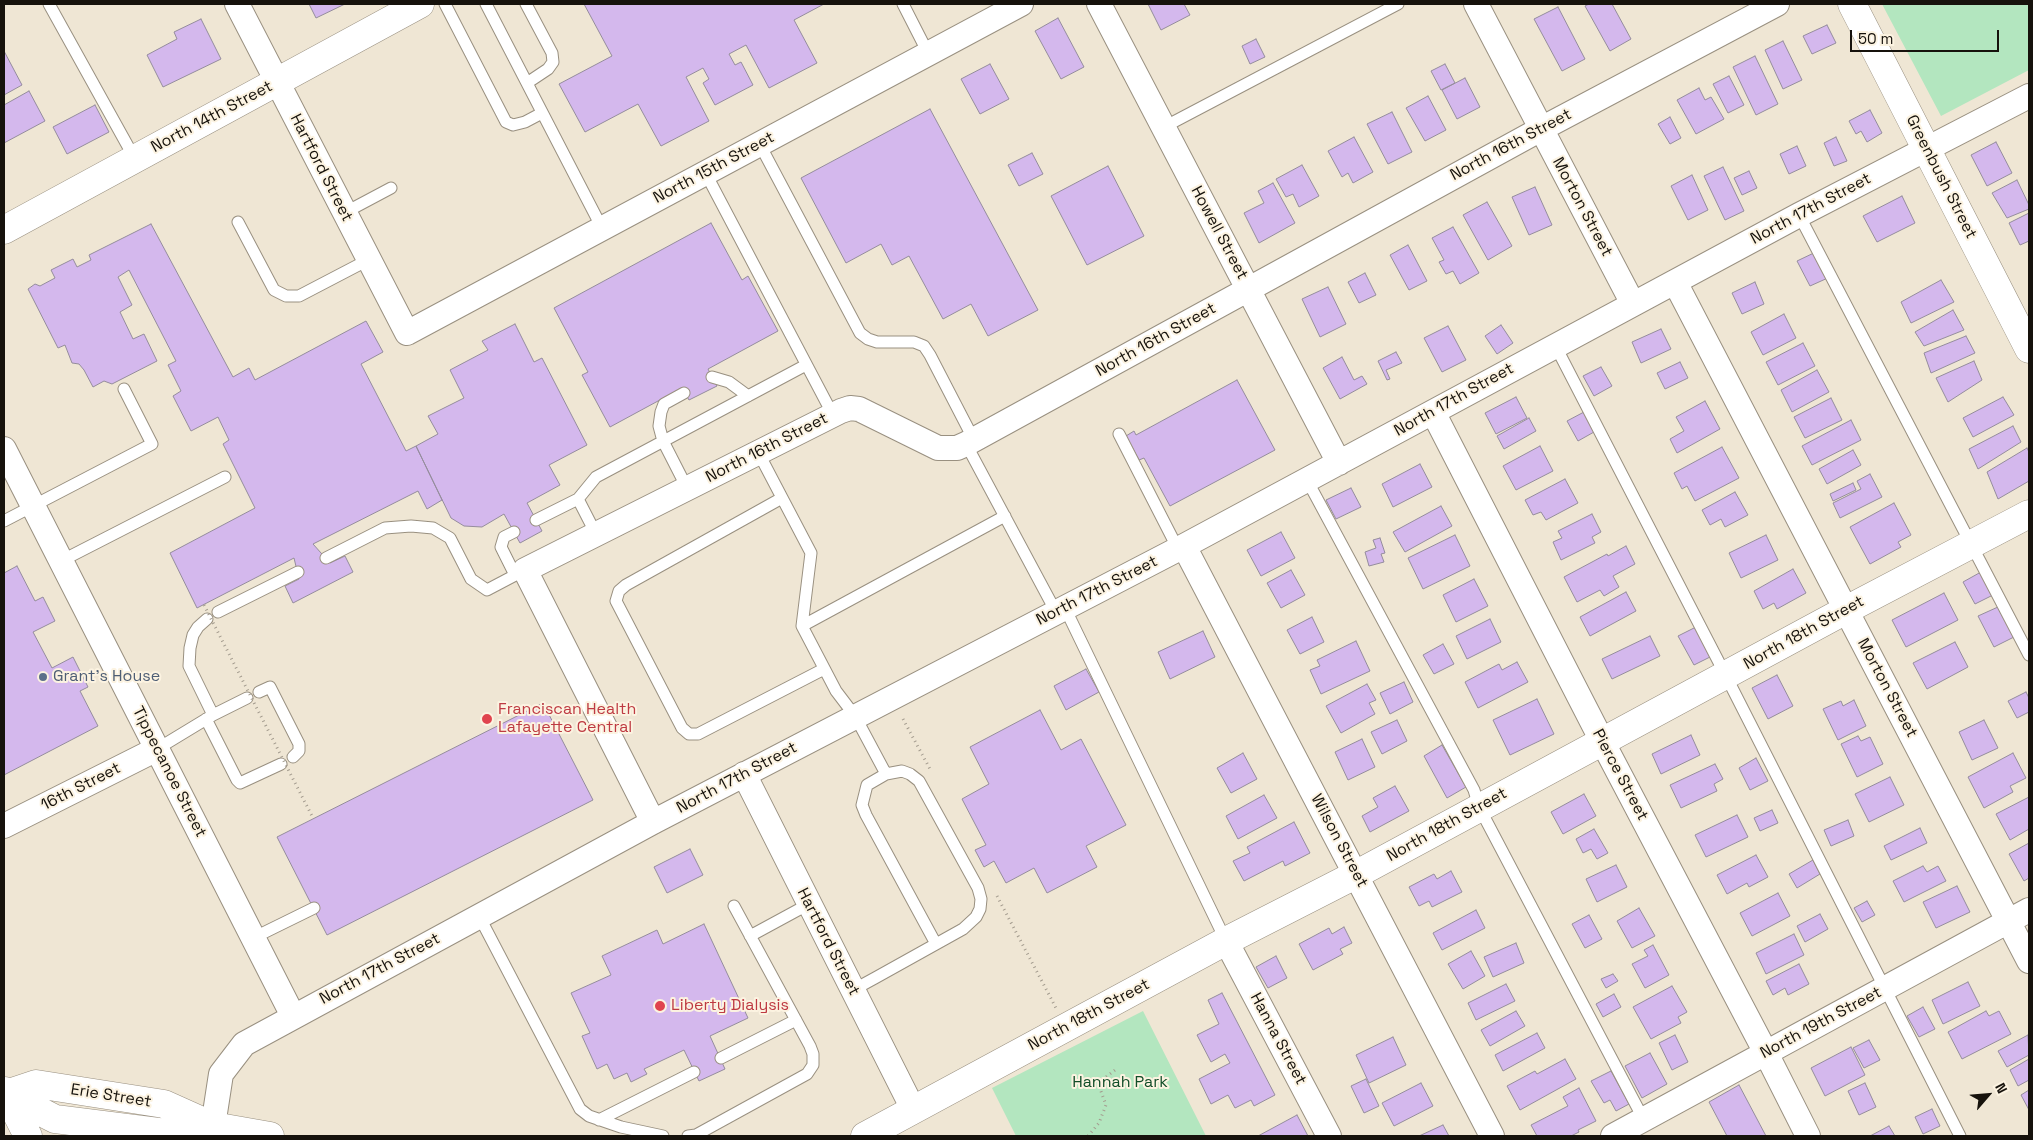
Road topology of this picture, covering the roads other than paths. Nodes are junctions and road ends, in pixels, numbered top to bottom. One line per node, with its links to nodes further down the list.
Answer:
1 (49, 4): 23 (lane)
2 (237, 4): 15 (street, Hartford Street)
3 (420, 4): 15 (main road, North 14th Street)
4 (444, 4): 18 (lane)
5 (486, 4): 16 (lane)
6 (526, 4): 16 (lane)
7 (903, 4): 14 (lane)
8 (1021, 4): 14 (street, North 15th Street)
9 (1099, 4): 19 (street, Howell Street)
10 (1398, 4): 19 (lane)
11 (1476, 4): 20 (street, Morton Street)
12 (1777, 4): 20 (street, North 16th Street)
13 (1852, 4): 22 (main road, Greenbush Street)
14 (928, 54): 21 (street, North 15th Street)
15 (277, 82): 23 (main road, North 14th Street); 26 (street, Hartford Street)
16 (527, 83): 18 (lane)
17 (2029, 96): 22 (street, North 17th Street)
18 (542, 113): 29 (lane)
19 (1164, 127): 33 (street, Howell Street)
20 (1541, 129): 33 (street, North 16th Street); 34 (street, Morton Street)
21 (759, 143): 24 (street, North 15th Street); 47 (lane)
22 (1926, 148): 27 (street, North 17th Street); 37 (main road, Greenbush Street)
23 (135, 159): 30 (main road, North 14th Street)
24 (705, 172): 29 (street, North 15th Street); 38 (lane)
25 (391, 188): 26 (lane)
26 (344, 213): 31 (street, Hartford Street)
27 (1799, 215): 32 (street, North 17th Street); 63 (lane)
28 (238, 222): 31 (lane)
29 (602, 228): 35 (street, North 15th Street)
30 (4, 230)
31 (368, 260): 35 (street, Hartford Street)
32 (1674, 282): 34 (street, North 17th Street); 70 (street, Morton Street)
33 (1248, 288): 47 (street, North 16th Street); 50 (street, Howell Street)
34 (1633, 304): 36 (street, North 17th Street)
35 (406, 333)
36 (1555, 345): 43 (street, North 17th Street); 76 (lane)
37 (2029, 349)
38 (806, 365): 42 (lane); 44 (lane)
39 (712, 377): 42 (lane)
40 (124, 389): 56 (lane)
41 (684, 393): 46 (lane)
42 (748, 396): 46 (lane)
43 (1433, 412): 50 (street, North 17th Street); 81 (street, Pierce Street)
44 (833, 415): 47 (street, North 16th Street); 49 (street, North 16th Street)
45 (1119, 434): 64 (lane)
46 (663, 441): 53 (lane); 55 (lane)
47 (970, 442): 58 (lane)
48 (4, 449): 56 (street, Tippecanoe Street)
49 (758, 452): 53 (street, North 16th Street); 54 (lane)
50 (1339, 463): 52 (street, North 17th Street)
51 (225, 477): 66 (lane)
52 (1307, 480): 64 (street, North 17th Street); 87 (lane)
53 (687, 488): 62 (street, North 16th Street)
54 (782, 498): 73 (lane); 75 (lane)
55 (578, 499): 59 (lane); 62 (lane)
56 (34, 506): 60 (lane); 66 (street, Tippecanoe Street)
57 (2029, 514): 63 (main road, North 18th Street)
58 (1005, 516): 69 (lane); 73 (lane)
59 (536, 520)
60 (4, 521)
61 (514, 532): 68 (lane)
62 (596, 534): 68 (street, North 16th Street)
63 (1972, 543): 70 (main road, North 18th Street); 74 (lane)
64 (1181, 548): 69 (street, North 17th Street); 90 (street, Wilson Street)
65 (326, 558): 68 (lane)
66 (61, 562): 82 (street, Tippecanoe Street)
67 (298, 572): 71 (lane)
68 (520, 572): 88 (street)
69 (1060, 610): 79 (street, North 17th Street); 99 (lane)
70 (1846, 610): 76 (main road, North 18th Street); 96 (street, Morton Street)
71 (218, 612)
72 (207, 619): 80 (lane)
73 (802, 626): 75 (lane)
74 (2029, 655)
75 (824, 669): 79 (lane)
76 (1726, 676): 81 (main road, North 18th Street); 102 (lane)
77 (259, 692): 83 (lane)
78 (247, 698): 80 (lane)
79 (855, 716): 85 (street, North 17th Street); 86 (lane)
80 (209, 717): 82 (lane); 84 (lane)
81 (1602, 741): 87 (main road, North 18th Street); 106 (street, Pierce Street)
82 (158, 749): 89 (street, 16th Street); 98 (street, Tippecanoe Street)
83 (293, 757)
84 (281, 764)
85 (744, 774): 88 (street, North 17th Street); 91 (street, Hartford Street)
86 (886, 774): 100 (lane); 100 (lane)
87 (1479, 808): 90 (main road, North 18th Street); 112 (lane)
88 (653, 822): 95 (street, North 17th Street)
89 (4, 826)
90 (1357, 874): 99 (main road, North 18th Street); 120 (street, Wilson Street)
91 (809, 904): 97 (lane); 103 (street, Hartford Street)
92 (734, 906): 97 (lane)
93 (314, 908): 98 (lane)
94 (2029, 910): 96 (street, North 19th Street)
95 (479, 916): 104 (street, North 17th Street); 111 (lane)
96 (2008, 921): 101 (street, Morton Street); 102 (street, North 19th Street)
97 (750, 936): 105 (lane)
98 (253, 938): 104 (street, Tippecanoe Street)
99 (1226, 941): 110 (main road, North 18th Street); 119 (street, Hanna Street)
100 (936, 944): 103 (lane)
101 (2029, 961)
102 (1885, 988): 106 (street, North 19th Street); 123 (lane)
103 (853, 990): 110 (street, Hartford Street)
104 (293, 1016): 113 (street, North 17th Street)
105 (796, 1020): 107 (lane); 117 (lane)
106 (1766, 1052): 112 (street, North 19th Street); 122 (street, Pierce Street)
107 (721, 1058)
108 (694, 1072): 111 (lane)
109 (5, 1092): 113 (main road, Erie Street); 114 (main road)
110 (913, 1109): 118 (main road, North 18th Street)
111 (599, 1120): 116 (lane)
112 (1644, 1120): 121 (street, North 19th Street)
113 (214, 1126): 115 (main road, Erie Street)
114 (28, 1136)
115 (270, 1136)
116 (663, 1136)
117 (688, 1136)
118 (865, 1136)
119 (1330, 1136)
120 (1492, 1136)
121 (1613, 1136)
122 (1808, 1136)
123 (1960, 1136)

